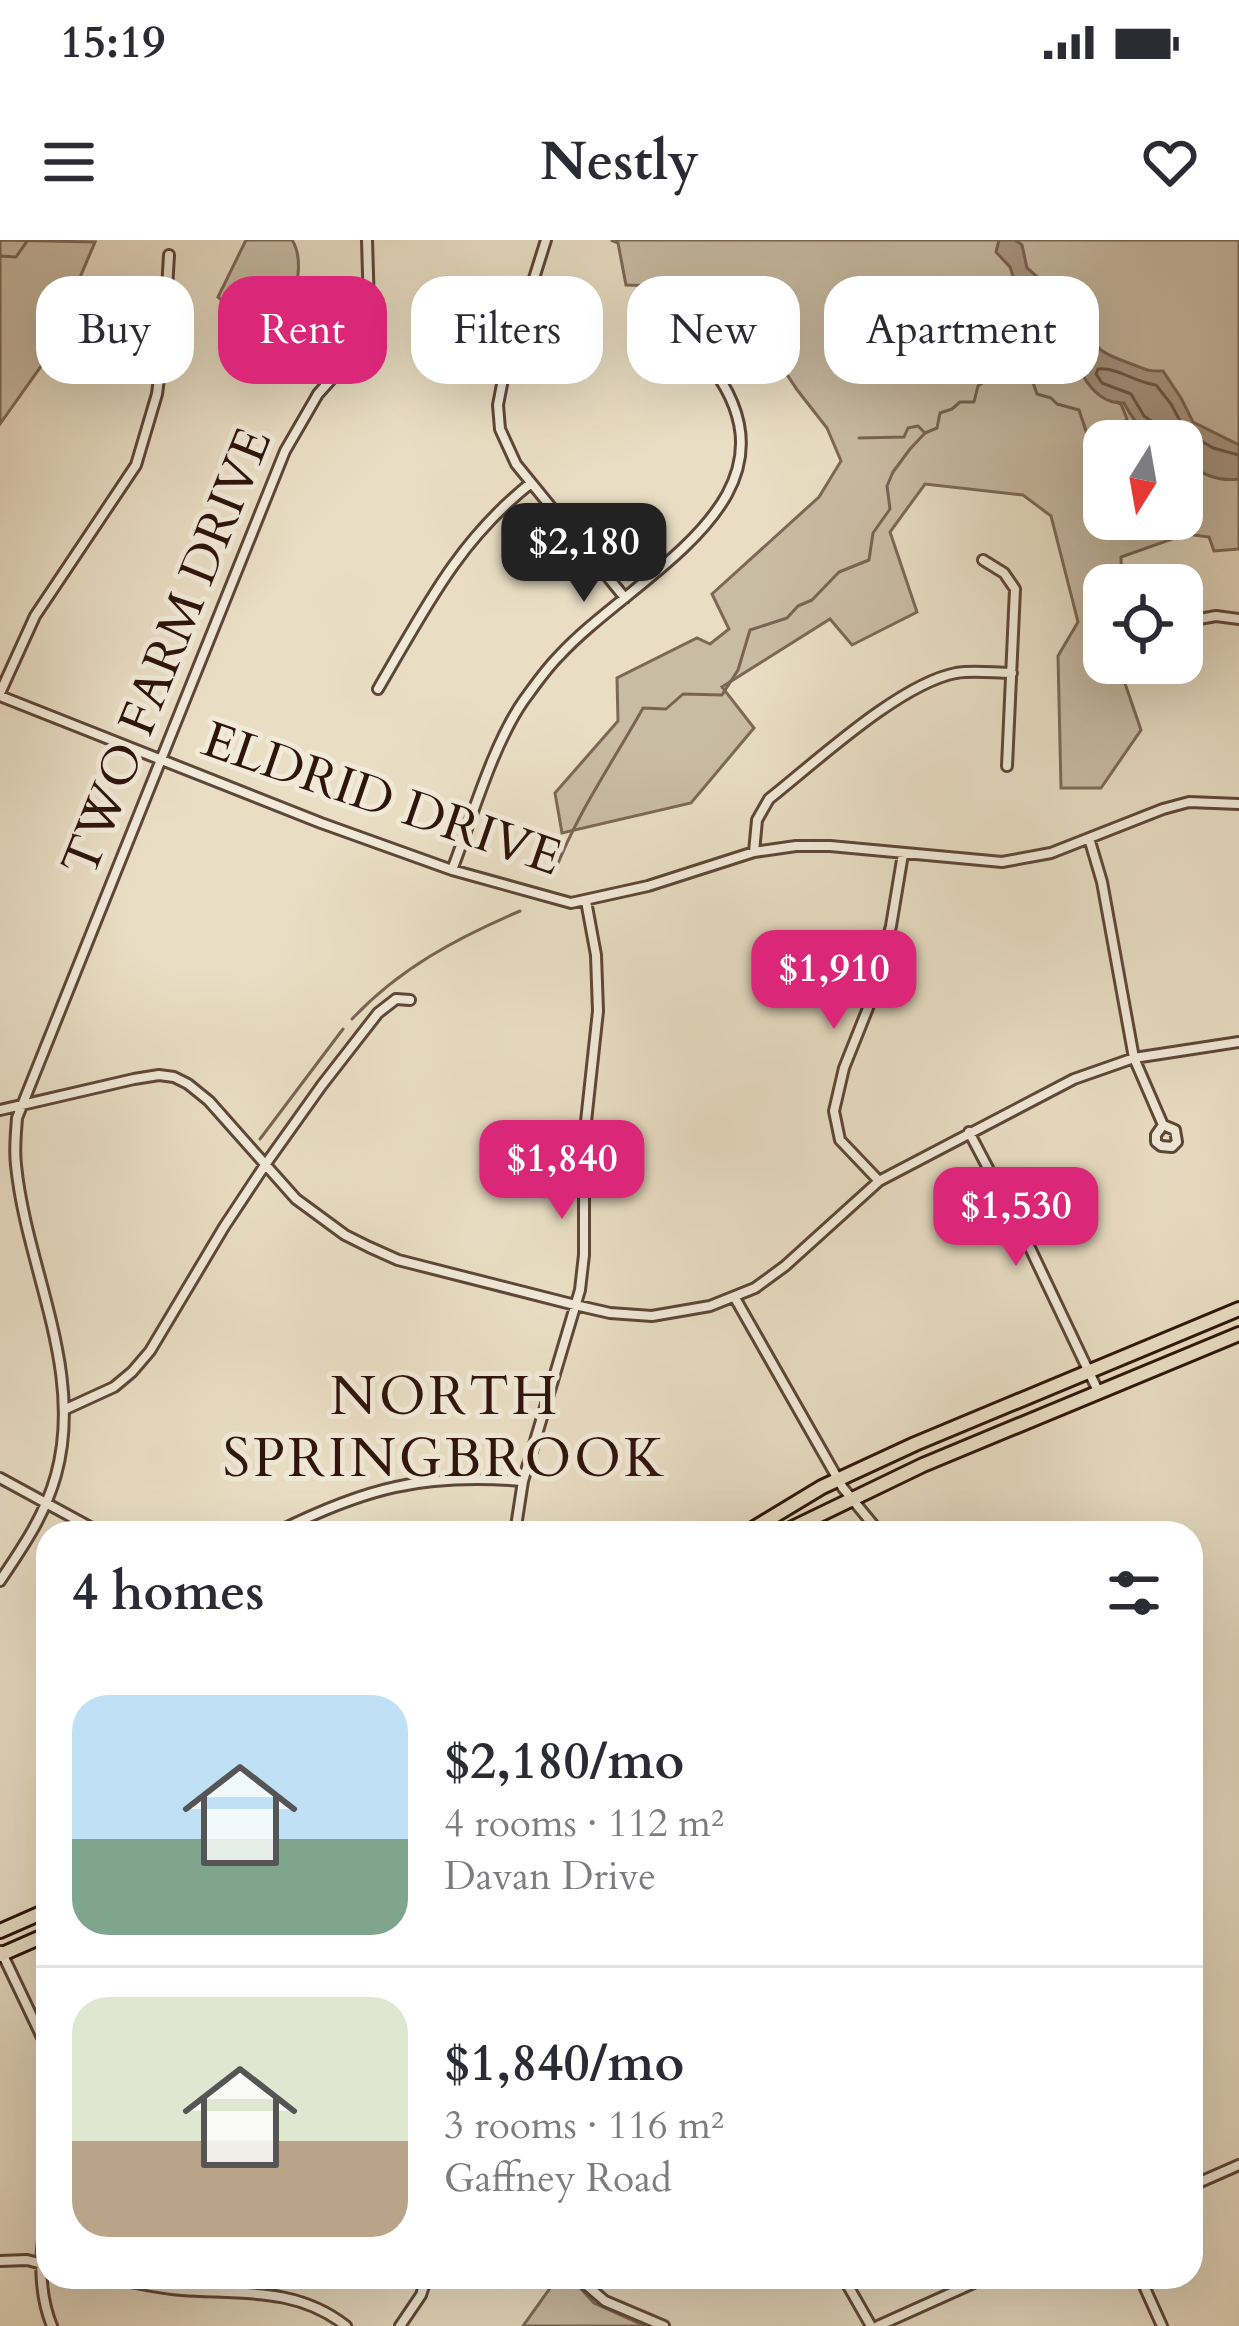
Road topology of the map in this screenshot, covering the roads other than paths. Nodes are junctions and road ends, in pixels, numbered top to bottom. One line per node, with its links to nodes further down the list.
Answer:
1 (367, 240): 13 (street, TWO FARM DRIVE)
2 (546, 240): 5 (street)
3 (170, 256): 12 (street)
4 (723, 384): 7 (street)
5 (531, 483): 7 (street); 11 (street)
6 (983, 560): 10 (street)
7 (625, 598): 19 (street)
8 (1203, 618): 9 (street)
9 (1239, 619)
10 (1012, 674): 14 (street); 17 (street)
11 (378, 688)
12 (0, 694): 13 (street, ELDRID DRIVE)
13 (161, 760): 19 (street, ELDRID DRIVE); 24 (street, TWO FARM DRIVE)
14 (1007, 766)
15 (1239, 804): 16 (street, ELDRID DRIVE)
16 (1089, 838): 18 (street, ELDRID DRIVE); 23 (street)
17 (754, 852): 18 (street, ELDRID DRIVE); 20 (street, ELDRID DRIVE)
18 (904, 854): 29 (street)
19 (452, 870): 20 (street, ELDRID DRIVE)
20 (586, 901): 31 (street)
21 (410, 1000): 28 (street)
22 (1239, 1042): 23 (street)
23 (1134, 1058): 26 (street); 27 (street)
24 (22, 1105): 25 (street); 28 (street); 36 (street, TWO FARM DRIVE)
25 (0, 1110)
26 (1163, 1126)
27 (969, 1132): 29 (street); 34 (street)
28 (265, 1165): 31 (street); 36 (street)
29 (879, 1181): 30 (street)
30 (735, 1298): 31 (street); 38 (street)
31 (575, 1305): 39 (street)
32 (1239, 1309): 34 (main road)
33 (1239, 1334): 35 (main road)
34 (1090, 1373): 35 (street); 38 (main road)
35 (1098, 1391): 40 (main road)
36 (66, 1409): 41 (street, TWO FARM DRIVE)
37 (0, 1478): 41 (street)
38 (839, 1480): 40 (street); 46 (main road)
39 (523, 1481): 44 (street); 45 (street)
40 (852, 1499): 47 (main road); 48 (street)
41 (46, 1505): 42 (street, TWO FARM DRIVE); 43 (street)
42 (38, 1521)
43 (77, 1521)
44 (299, 1521)
45 (517, 1521)
46 (766, 1521)
47 (807, 1521)
48 (870, 1521)
49 (36, 1525): 50 (street, TWO FARM DRIVE)
50 (0, 1581)
51 (36, 1915): 52 (main road)
52 (0, 1931)
53 (36, 1939): 54 (main road)
54 (1, 1953): 55 (street)
55 (36, 2025)
56 (1239, 2165): 57 (street)
57 (1203, 2181)
58 (0, 2261): 59 (street)
59 (36, 2262)
60 (43, 2289): 67 (street)
61 (174, 2289): 68 (street)
62 (423, 2289): 69 (street)
63 (590, 2289): 70 (street)
64 (851, 2289): 71 (street)
65 (960, 2289): 71 (street)
66 (1145, 2289): 72 (street)
67 (52, 2326)
68 (346, 2326)
69 (400, 2326)
70 (664, 2326)
71 (875, 2326)
72 (1162, 2326)

